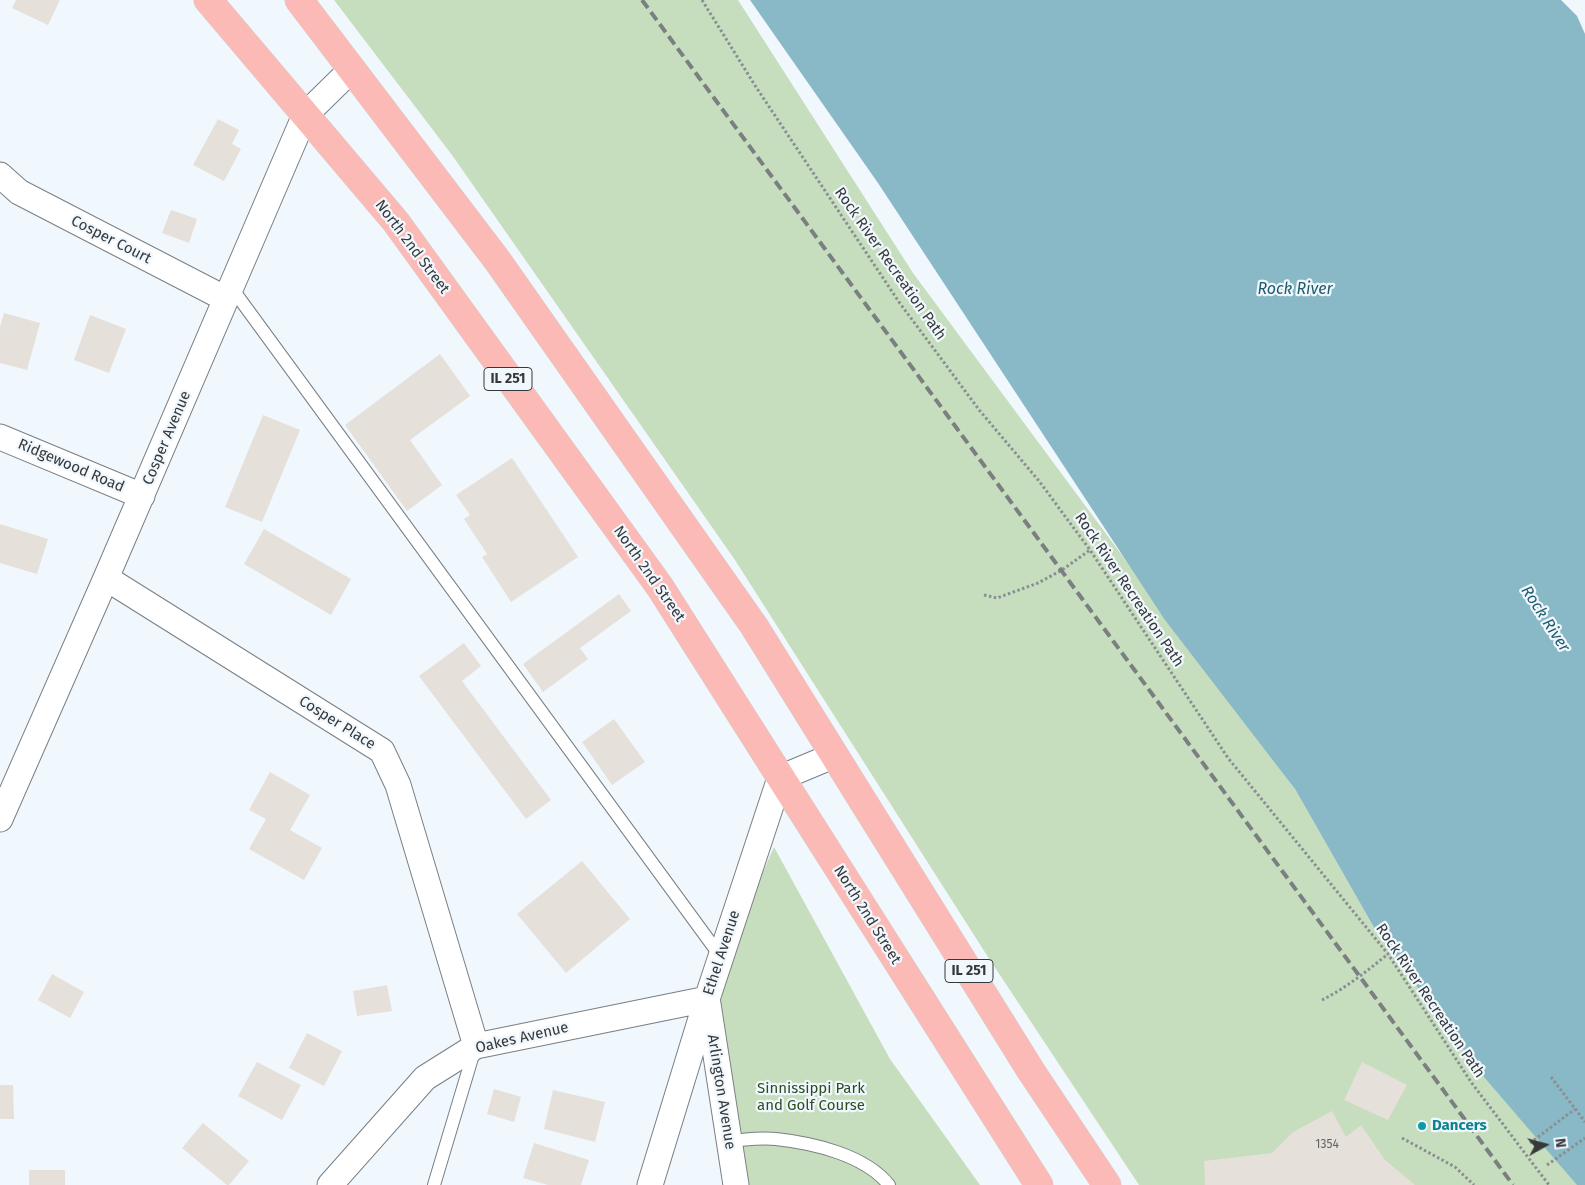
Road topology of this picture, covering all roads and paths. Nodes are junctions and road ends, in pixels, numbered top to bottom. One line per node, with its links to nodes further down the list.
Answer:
1 (208, 0): 5 (main road, North 2nd Street / IL 251)
2 (299, 0): 4 (main road, IL 251)
3 (702, 0): 10 (path, Rock River Recreation Path)
4 (352, 69): 5 (street, Cosper Avenue); 13 (main road, IL 251)
5 (305, 115): 7 (street, Cosper Avenue); 14 (main road, North 2nd Street / IL 251)
6 (0, 175): 7 (street, Cosper Court)
7 (229, 293): 9 (street, Cosper Avenue); 17 (lane)
8 (0, 437): 9 (street, Ridgewood Road)
9 (142, 496): 11 (street, Cosper Avenue)
10 (1090, 550): 12 (path); 16 (path, Rock River Recreation Path)
11 (106, 578): 15 (street, Cosper Avenue); 20 (street, Cosper Place)
12 (984, 595)
13 (835, 755): 14 (street); 35 (main road, IL 251)
14 (780, 778): 17 (street, Ethel Avenue); 34 (main road, North 2nd Street / IL 251)
15 (0, 819)
16 (1388, 954): 19 (path); 37 (path, Rock River Recreation Path)
17 (721, 957): 18 (street, Ethel Avenue)
18 (707, 999): 20 (street, Oakes Avenue); 26 (street, Arlington Avenue); 31 (street, Ethel Avenue)
19 (1322, 1000)
20 (476, 1046): 29 (street, Oakes Avenue); 30 (lane)
21 (1551, 1077): 22 (path)
22 (1575, 1109): 23 (path); 27 (path)
23 (1585, 1122)
24 (1402, 1138): 36 (path)
25 (1585, 1138): 28 (path)
26 (729, 1141): 32 (street, Arlington Avenue); 33 (lane)
27 (1530, 1143)
28 (1548, 1165)
29 (330, 1185)
30 (434, 1185)
31 (650, 1185)
32 (736, 1185)
33 (889, 1185)
34 (1039, 1185)
35 (1107, 1185)
36 (1474, 1185)
37 (1549, 1185)

